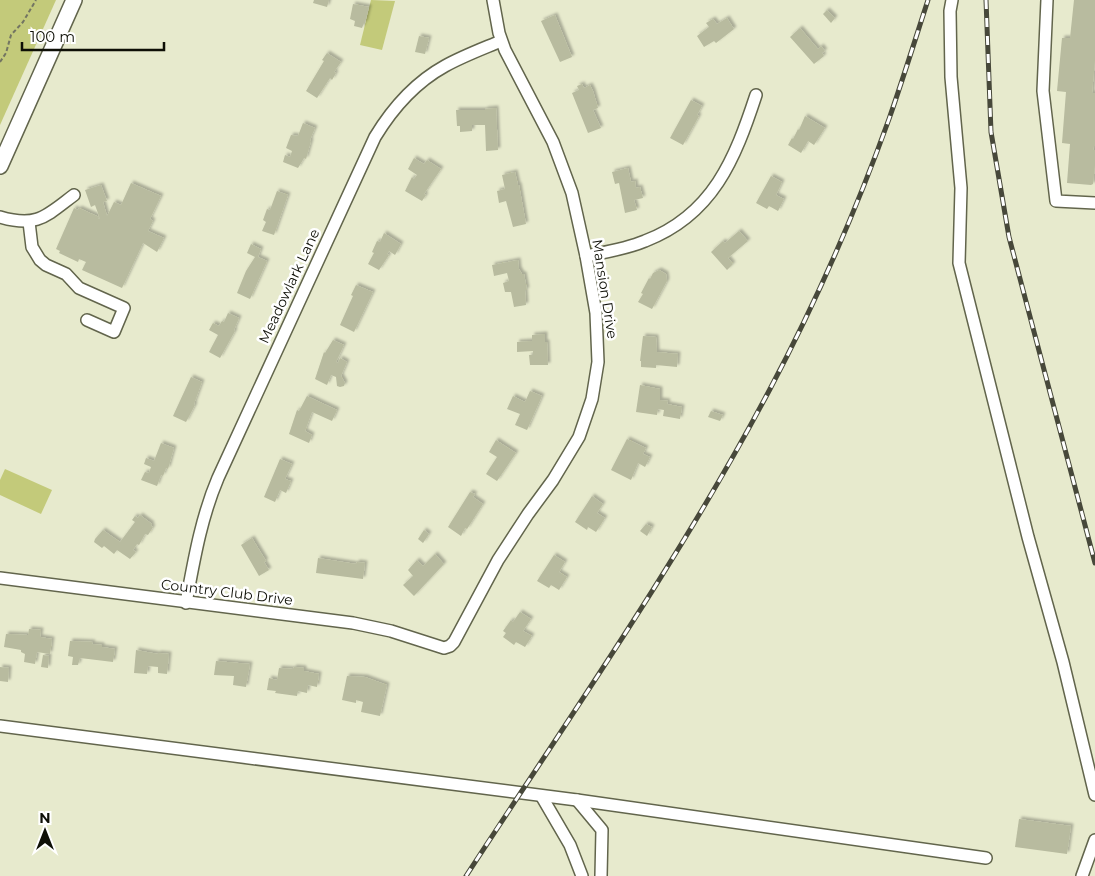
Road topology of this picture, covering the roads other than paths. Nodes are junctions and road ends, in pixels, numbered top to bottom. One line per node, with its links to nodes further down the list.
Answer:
1 (74, 0): 7 (main road)
2 (493, 0): 5 (street, Mansion Drive)
3 (952, 0): 18 (street)
4 (1047, 0): 9 (street)
5 (501, 41): 12 (street, Mansion Drive); 15 (street, Meadowlark Lane)
6 (756, 96): 12 (street)
7 (0, 166)
8 (74, 195): 11 (street)
9 (1095, 203)
10 (0, 217): 11 (street)
11 (29, 222): 13 (street)
12 (586, 256): 16 (street, Mansion Drive)
13 (87, 320)
14 (0, 578): 15 (street, Country Club Drive)
15 (186, 603): 16 (street, Country Club Drive)
16 (447, 648)
17 (0, 726): 19 (street)
18 (1095, 795)
19 (542, 797): 20 (street); 23 (street)
20 (577, 800): 22 (street); 24 (street)
21 (1095, 840): 25 (street)
22 (986, 858)
23 (582, 876)
24 (601, 876)
25 (1082, 876)

